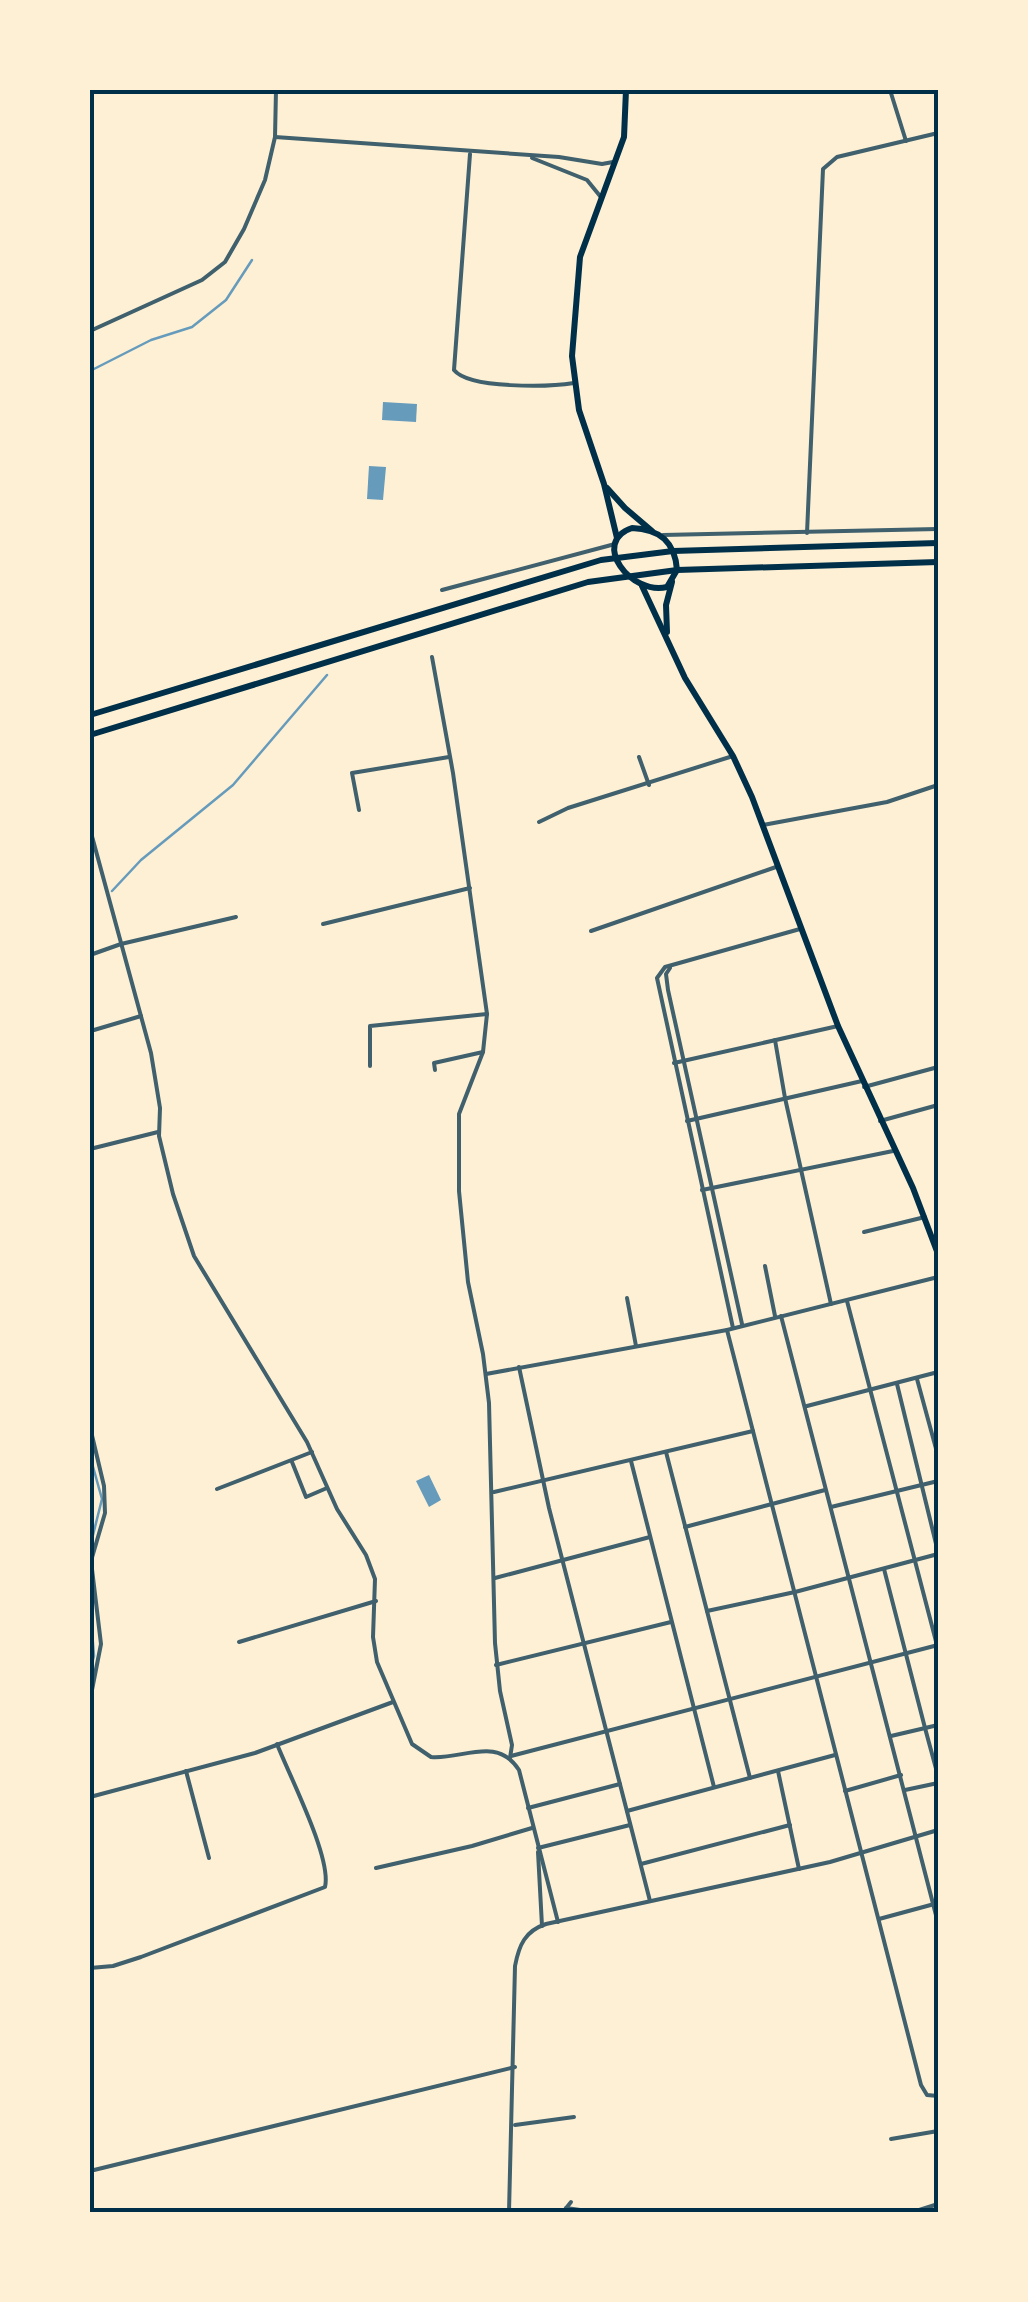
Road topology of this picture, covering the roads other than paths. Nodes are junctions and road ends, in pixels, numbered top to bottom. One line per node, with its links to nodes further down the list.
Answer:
1 (276, 90): 5 (street)
2 (626, 90): 9 (main road)
3 (890, 90): 6 (street)
4 (938, 134): 6 (street)
5 (274, 137): 7 (street); 11 (street)
6 (906, 141): 16 (street)
7 (470, 152): 8 (street); 12 (street)
8 (522, 156): 9 (street); 10 (street)
9 (616, 160): 10 (main road)
10 (600, 202): 12 (main road)
11 (90, 331)
12 (574, 384): 13 (main road)
13 (604, 484): 15 (main road); 18 (main road)
14 (938, 529): 16 (street)
15 (653, 532): 17 (main road); 18 (main road)
16 (807, 533): 17 (street)
17 (662, 535): 20 (main road)
18 (616, 542): 21 (main road); 27 (street)
19 (938, 543): 20 (main road)
20 (674, 551): 21 (main road); 23 (main road)
21 (615, 557): 24 (main road); 30 (main road)
22 (938, 562): 23 (main road)
23 (676, 570): 24 (main road); 25 (main road)
24 (626, 574): 26 (main road); 31 (main road)
25 (672, 582): 26 (main road); 28 (main road)
26 (642, 586): 28 (main road)
27 (442, 590)
28 (668, 638): 32 (main road)
29 (432, 657): 33 (street)
30 (90, 715)
31 (90, 734)
32 (733, 756): 35 (street); 39 (main road)
33 (450, 757): 37 (street); 44 (street)
34 (639, 757): 35 (street)
35 (648, 785): 38 (street)
36 (938, 786): 39 (street)
37 (359, 810)
38 (538, 822)
39 (764, 825): 43 (main road)
40 (90, 828): 41 (street)
41 (98, 856): 42 (street); 49 (street)
42 (90, 858)
43 (779, 866): 47 (main road); 48 (street)
44 (470, 888): 46 (street); 52 (street)
45 (236, 916): 49 (street)
46 (323, 924)
47 (800, 929): 51 (street); 54 (main road)
48 (591, 931)
49 (122, 944): 50 (street); 53 (street)
50 (90, 955)
51 (673, 965): 58 (street); 59 (street)
52 (487, 1014): 57 (street); 60 (street)
53 (141, 1016): 55 (street); 69 (street)
54 (838, 1026): 56 (street); 63 (main road)
55 (94, 1030)
56 (775, 1040): 58 (street); 64 (street)
57 (483, 1052): 62 (street); 89 (street)
58 (684, 1061): 59 (street); 66 (street)
59 (674, 1063): 68 (street)
60 (370, 1066)
61 (938, 1068): 63 (street)
62 (435, 1070)
63 (863, 1084): 64 (street); 67 (main road)
64 (786, 1098): 66 (street); 72 (street)
65 (938, 1106): 67 (street)
66 (696, 1119): 68 (street); 73 (street)
67 (880, 1120): 71 (main road)
68 (687, 1121): 74 (street)
69 (159, 1132): 70 (street); 96 (street)
70 (90, 1150)
71 (896, 1150): 72 (street); 75 (main road)
72 (801, 1168): 73 (street); 82 (street)
73 (712, 1188): 74 (street); 84 (street)
74 (702, 1190): 85 (street)
75 (925, 1217): 76 (street); 77 (main road)
76 (864, 1232)
77 (938, 1254)
78 (765, 1266): 83 (street)
79 (938, 1277): 81 (street)
80 (628, 1298): 86 (street)
81 (846, 1301): 82 (street); 92 (street)
82 (831, 1304): 83 (street)
83 (778, 1316): 84 (street); 93 (street)
84 (742, 1324): 85 (street)
85 (730, 1329): 86 (street); 95 (street)
86 (636, 1346): 87 (street)
87 (519, 1368): 89 (street); 101 (street)
88 (938, 1372): 90 (street)
89 (486, 1374): 108 (street)
90 (917, 1379): 91 (street); 98 (street)
91 (898, 1384): 92 (street); 103 (street)
92 (871, 1391): 93 (street); 107 (street)
93 (805, 1406): 106 (street)
94 (90, 1427): 130 (street)
95 (753, 1432): 97 (street); 109 (street)
96 (312, 1452): 99 (street); 104 (street)
97 (666, 1452): 100 (street); 111 (street)
98 (938, 1456)
99 (291, 1460): 104 (street); 105 (street)
100 (631, 1461): 101 (street); 112 (street)
101 (544, 1481): 108 (street); 114 (street)
102 (938, 1481): 103 (street)
103 (921, 1485): 107 (street); 113 (street)
104 (327, 1488): 120 (street)
105 (217, 1489)
106 (826, 1490): 109 (street); 110 (street)
107 (898, 1491): 110 (street); 115 (street)
108 (493, 1492): 118 (street)
109 (772, 1504): 111 (street); 119 (street)
110 (831, 1508): 117 (street)
111 (685, 1527): 121 (street)
112 (650, 1537): 114 (street); 122 (street)
113 (938, 1553): 115 (street)
114 (563, 1561): 118 (street); 124 (street)
115 (914, 1561): 116 (street); 125 (street)
116 (884, 1569): 117 (street); 126 (street)
117 (849, 1578): 119 (street); 127 (street)
118 (494, 1579): 128 (street)
119 (794, 1592): 121 (street); 129 (street)
120 (376, 1601): 123 (street); 132 (street)
121 (706, 1611): 131 (street)
122 (672, 1622): 124 (street); 133 (street)
123 (239, 1642)
124 (584, 1643): 128 (street); 136 (street)
125 (938, 1646): 126 (street)
126 (905, 1653): 127 (street); 135 (street)
127 (872, 1661): 129 (street); 137 (street)
128 (496, 1665): 140 (street)
129 (816, 1677): 131 (street); 139 (street)
130 (90, 1700)
131 (730, 1700): 133 (street); 144 (street)
132 (393, 1702): 138 (street); 140 (street)
133 (694, 1709): 136 (street); 147 (street)
134 (938, 1725): 135 (street)
135 (925, 1728): 137 (street); 145 (street)
136 (607, 1732): 140 (street); 146 (street)
137 (891, 1736): 143 (street)
138 (277, 1744): 142 (street); 170 (street)
139 (836, 1754): 141 (street); 149 (street)
140 (510, 1757): 151 (street)
141 (778, 1770): 144 (street); 153 (street)
142 (186, 1771): 150 (street); 160 (street)
143 (902, 1774): 148 (street); 149 (street)
144 (750, 1778): 147 (street)
145 (938, 1780): 148 (street)
146 (620, 1784): 151 (street); 152 (street)
147 (714, 1787): 152 (street)
148 (906, 1790): 157 (street)
149 (845, 1791): 159 (street)
150 (90, 1797)
151 (528, 1808): 155 (street)
152 (627, 1811): 154 (street)
153 (790, 1824): 161 (street); 163 (street)
154 (631, 1825): 158 (street); 161 (street)
155 (533, 1828): 158 (street); 162 (street)
156 (938, 1830): 157 (street)
157 (917, 1836): 159 (street); 165 (street)
158 (538, 1848): 167 (street); 169 (street)
159 (862, 1852): 163 (street); 166 (street)
160 (209, 1858)
161 (641, 1864): 164 (street)
162 (376, 1868)
163 (799, 1869): 164 (street)
164 (650, 1900): 167 (street)
165 (936, 1904): 166 (street); 168 (street)
166 (879, 1919): 172 (street)
167 (558, 1922): 169 (street)
168 (938, 1922)
169 (542, 1926): 171 (street)
170 (90, 1968)
171 (514, 2067): 174 (street); 177 (street)
172 (938, 2096)
173 (574, 2117): 174 (street)
174 (512, 2126): 181 (street)
175 (938, 2131): 176 (street)
176 (891, 2139)
177 (90, 2171)
178 (571, 2202): 180 (street)
179 (938, 2204): 183 (street)
180 (564, 2210): 182 (street)
181 (509, 2212)
182 (594, 2212)
183 (912, 2212)

